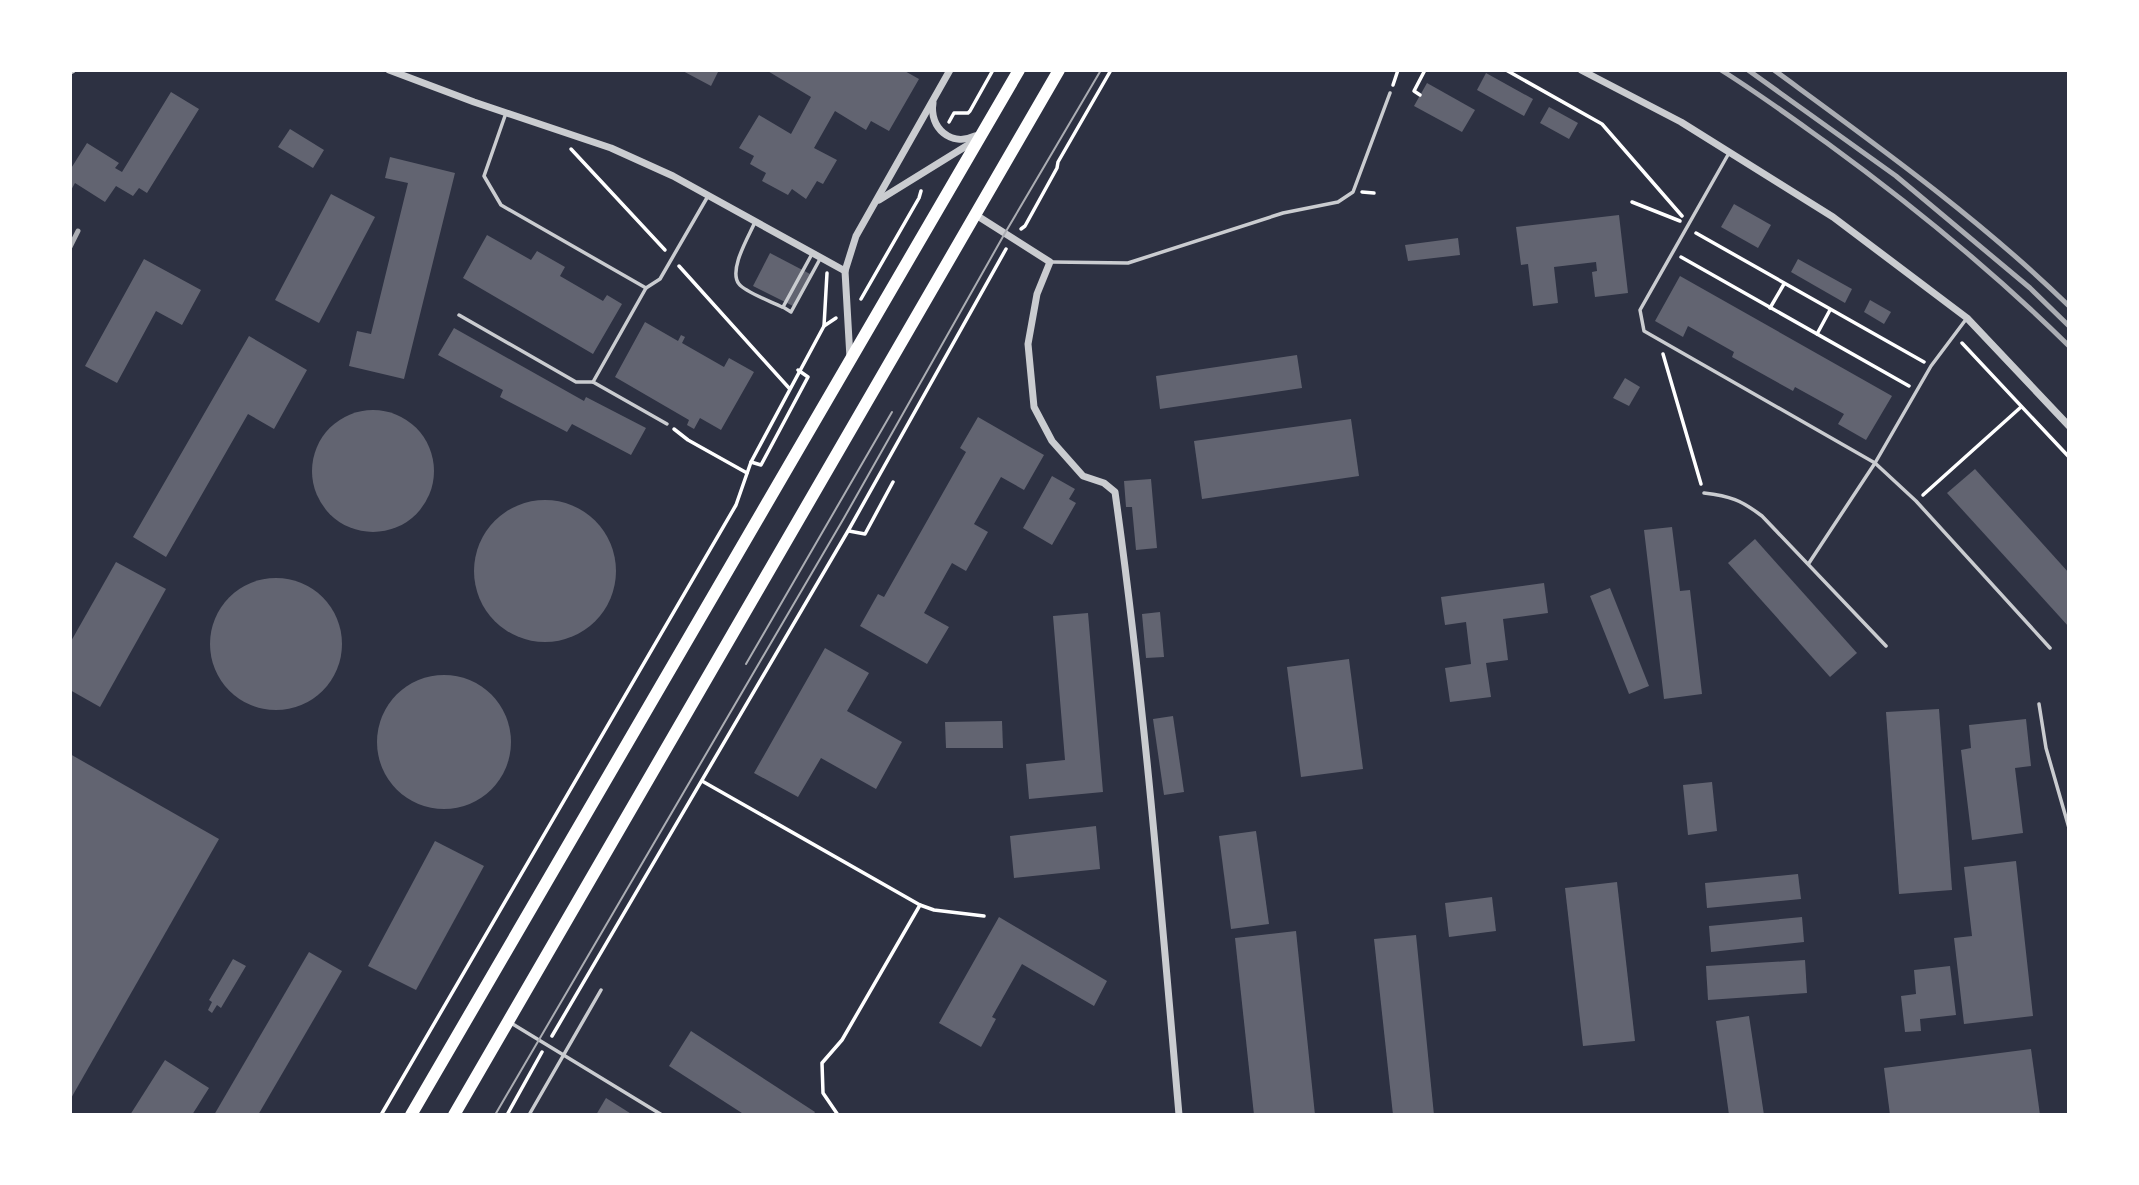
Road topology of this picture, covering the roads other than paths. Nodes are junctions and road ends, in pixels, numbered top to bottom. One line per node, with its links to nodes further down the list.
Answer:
1 (389, 70): 8 (street)
2 (950, 70): 7 (street)
3 (1019, 70): 9 (main road)
4 (1059, 70): 14 (main road)
5 (1581, 70): 11 (street)
6 (1390, 93): 18 (lane)
7 (936, 96): 9 (street); 13 (street)
8 (506, 113): 12 (street); 20 (lane)
9 (988, 124): 10 (main road)
10 (979, 138): 13 (street); 24 (main road)
11 (1730, 152): 23 (street); 28 (lane)
12 (708, 196): 15 (street); 20 (lane)
13 (876, 202): 19 (street)
14 (976, 215): 18 (street); 36 (main road)
15 (755, 222): 16 (street); 21 (lane)
16 (812, 254): 17 (street); 21 (lane)
17 (820, 258): 19 (street); 21 (lane)
18 (1050, 262): 42 (street)
19 (845, 271): 24 (street)
20 (646, 288): 25 (lane)
21 (783, 307)
22 (459, 315): 25 (lane)
23 (1967, 318): 27 (street); 28 (lane)
24 (850, 359): 38 (main road)
25 (593, 382): 26 (lane)
26 (667, 424)
27 (2069, 426)
28 (1875, 463): 30 (lane); 32 (lane)
29 (1704, 493): 30 (lane)
30 (1809, 563): 31 (lane)
31 (1886, 646)
32 (2050, 648)
33 (2039, 704): 34 (lane)
34 (2069, 828)
35 (601, 990): 37 (lane)
36 (509, 1022): 37 (lane); 39 (main road)
37 (564, 1054): 40 (lane); 41 (lane)
38 (411, 1115)
39 (454, 1115)
40 (529, 1115)
41 (662, 1115)
42 (1179, 1115)

